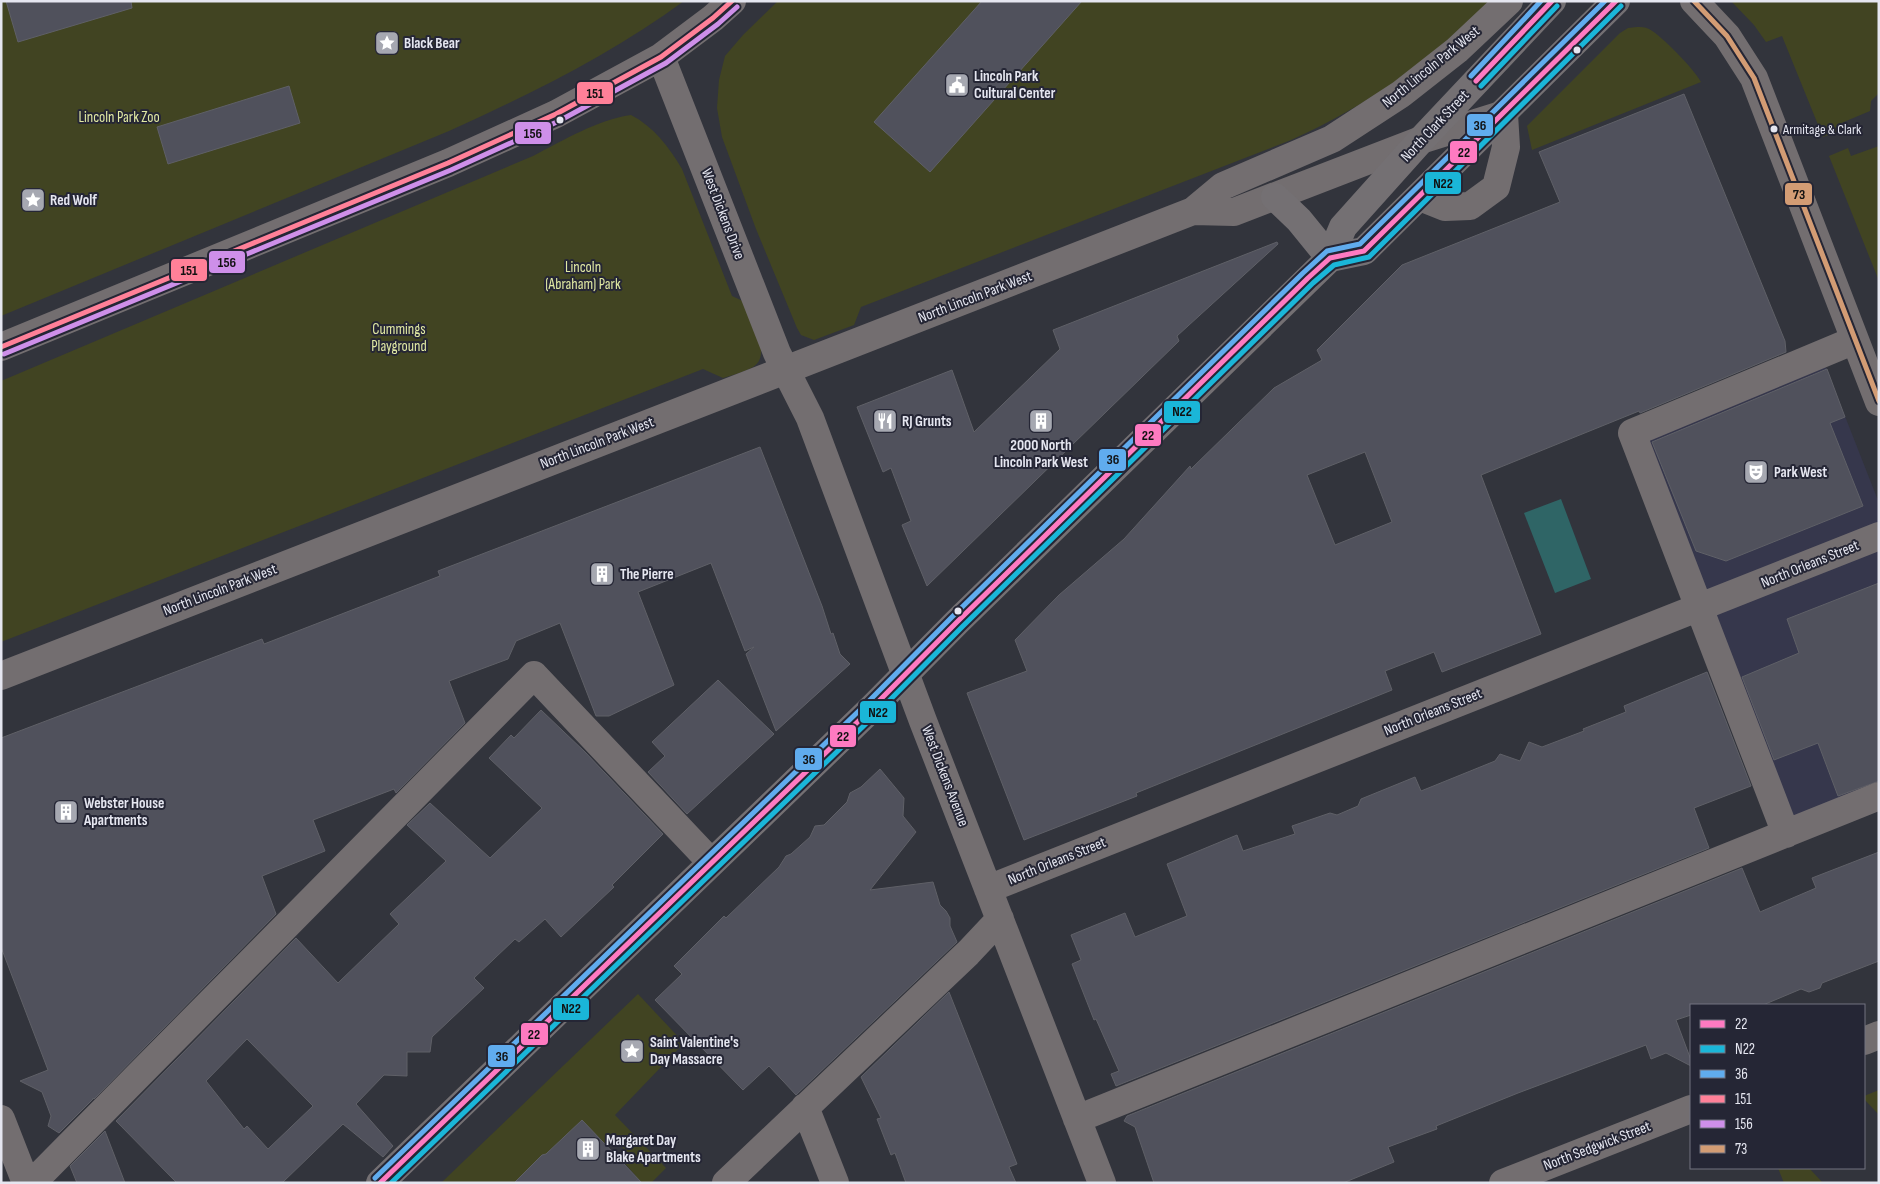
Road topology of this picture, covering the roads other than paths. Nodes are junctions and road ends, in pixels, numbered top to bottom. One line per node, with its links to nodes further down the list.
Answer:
1 (732, 1): 6 (street)
2 (1509, 1): 11 (street, North Lincoln Park West)
3 (1552, 1): 8 (main road, North Clark Street)
4 (1616, 1): 7 (main road)
5 (1694, 1): 13 (street)
6 (661, 57): 14 (street); 15 (street, West Dickens Drive)
7 (1504, 114): 8 (street, North Lincoln Park West); 10 (main road); 10 (street)
8 (1421, 140): 9 (street, North Lincoln Park West); 12 (main road, North Clark Street)
9 (1275, 197): 11 (street, North Lincoln Park West); 12 (main road)
10 (1420, 197): 12 (main road)
11 (1193, 211): 15 (street, North Lincoln Park West)
12 (1330, 258): 19 (main road, North Clark Street)
13 (1855, 340): 16 (street); 18 (street)
14 (1, 347)
15 (786, 370): 19 (street, West Dickens Avenue); 20 (street, North Lincoln Park West)
16 (1876, 386)
17 (1879, 536): 18 (street, North Orleans Street)
18 (1699, 607): 22 (street); 24 (street, North Orleans Street)
19 (906, 674): 23 (main road, North Clark Street); 24 (street, West Dickens Avenue)
20 (1, 676)
21 (1879, 796): 22 (street)
22 (1786, 834): 31 (street)
23 (711, 862): 33 (street); 34 (main road, North Clark Street)
24 (988, 889): 25 (street, West Dickens Avenue)
25 (1000, 919): 28 (street); 31 (street, West Dickens Avenue)
26 (1879, 1035): 27 (street)
27 (1865, 1041)
28 (805, 1107): 35 (street); 36 (street)
29 (1690, 1109): 38 (street, North Sedgwick Street)
30 (1, 1119): 32 (street)
31 (1077, 1119): 37 (street, West Dickens Avenue)
32 (26, 1183)
33 (32, 1183)
34 (380, 1183)
35 (726, 1183)
36 (835, 1183)
37 (1102, 1183)
38 (1503, 1183)

